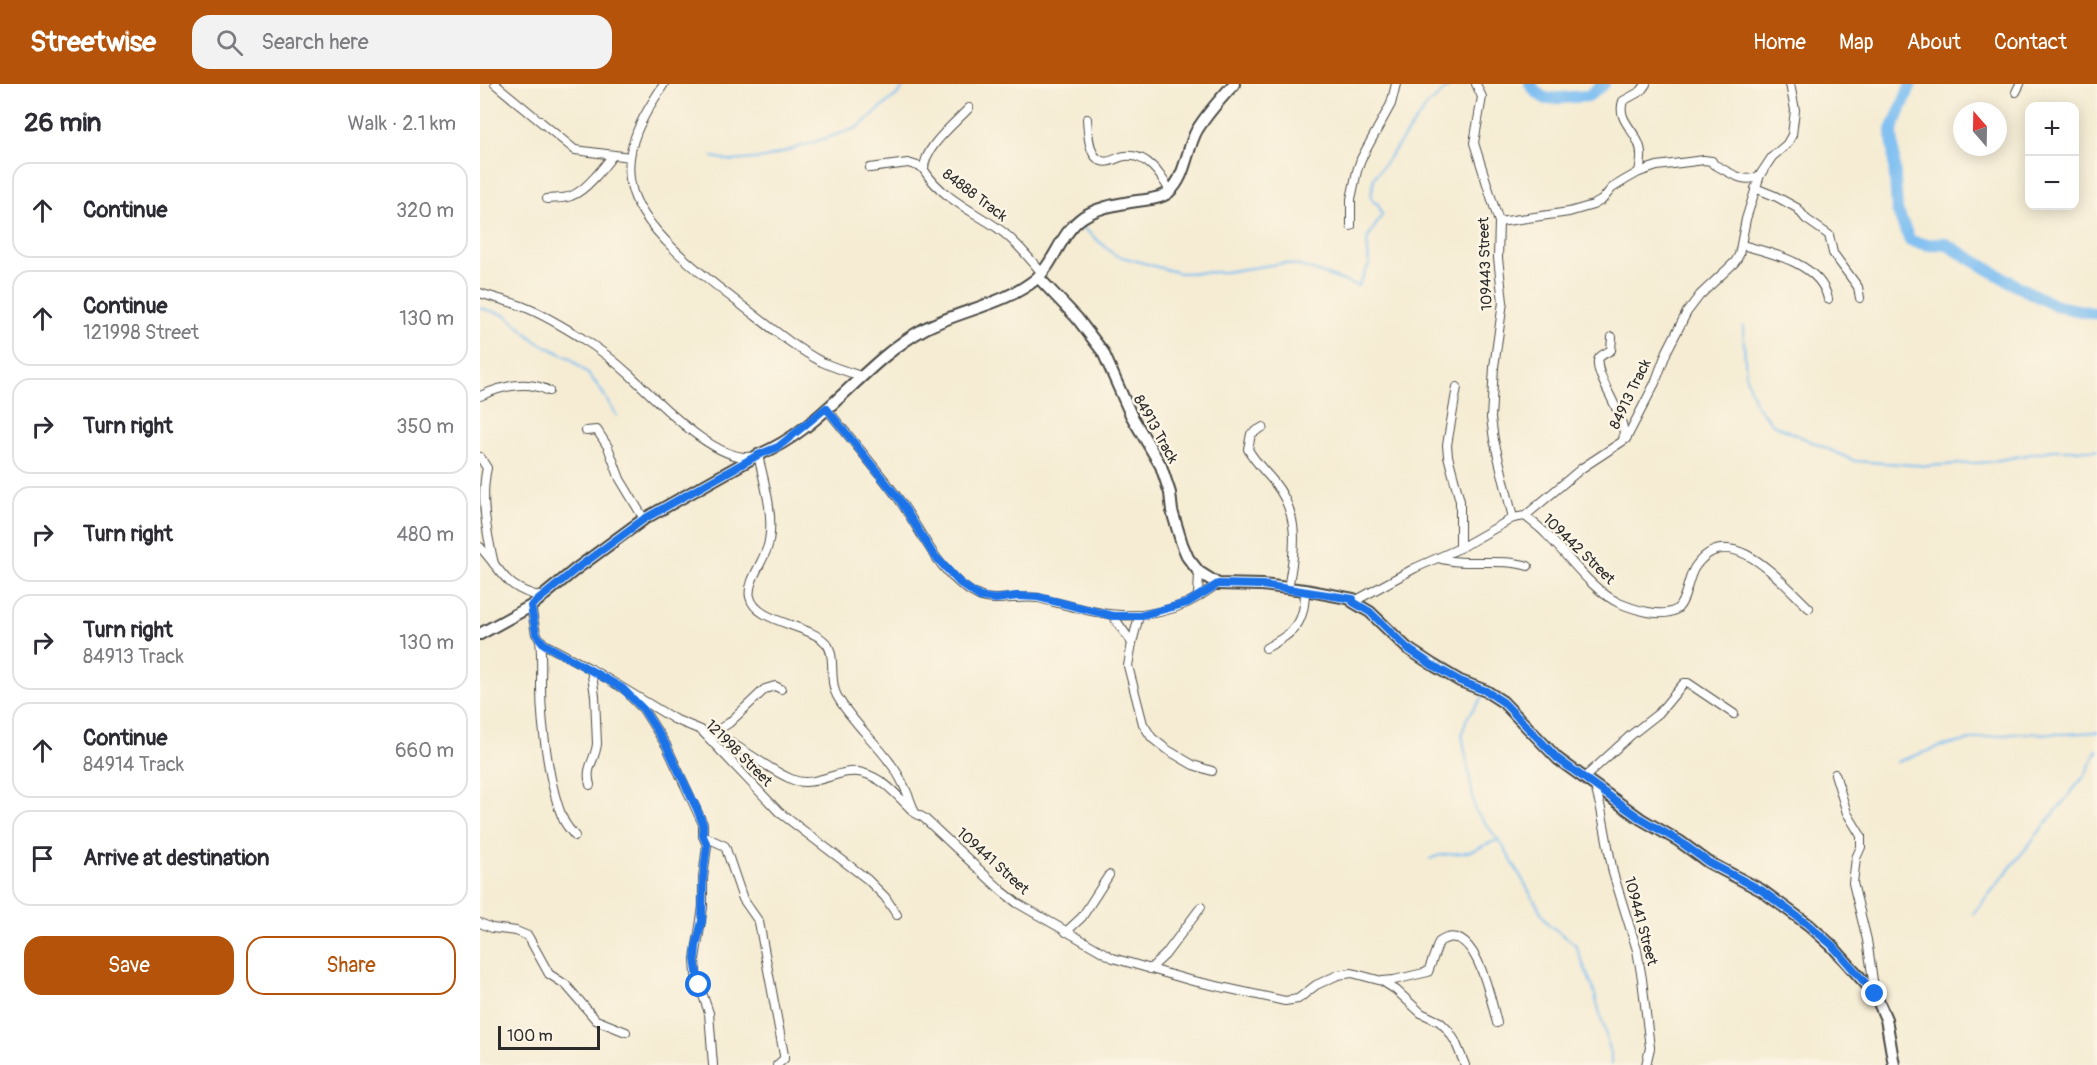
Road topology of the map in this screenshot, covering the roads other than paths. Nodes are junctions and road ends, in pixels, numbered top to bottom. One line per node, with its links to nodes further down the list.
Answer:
1 (495, 84): 12 (street)
2 (664, 84): 13 (street)
3 (1234, 84): 19 (street)
4 (1396, 84): 22 (street)
5 (1476, 84): 21 (street, 109443 Street)
6 (1646, 84): 16 (street)
7 (1790, 84): 17 (street, 84913 Track)
8 (2020, 84): 9 (street)
9 (2016, 93)
10 (969, 108): 15 (street, 84888 Track)
11 (1087, 119): 19 (street)
12 (613, 155): 13 (street); 20 (street)
13 (630, 156): 29 (street)
14 (870, 168): 15 (street)
15 (924, 168): 24 (street, 84888 Track)
16 (1639, 172): 17 (street); 21 (street)
17 (1760, 175): 18 (street, 84913 Track)
18 (1755, 188): 23 (street, 84913 Track); 26 (street)
19 (1170, 191): 24 (street)
20 (547, 199)
21 (1499, 222): 40 (street, 109443 Street)
22 (1351, 226)
23 (1742, 245): 27 (street); 36 (street, 84913 Track)
24 (1040, 275): 29 (street); 47 (street, 84913 Track)
25 (480, 293): 37 (street)
26 (1860, 298)
27 (1828, 299)
28 (1612, 337): 36 (street)
29 (861, 376): 33 (street)
30 (1457, 387): 43 (street)
31 (549, 391): 32 (street)
32 (480, 396)
33 (826, 408): 37 (street); 56 (street)
34 (1263, 427): 49 (street)
35 (586, 431): 41 (street)
36 (1616, 446): 39 (street, 84913 Track)
37 (758, 455): 41 (street); 73 (street, 109441 Street)
38 (480, 457): 45 (street)
39 (1525, 516): 40 (street); 55 (street, 109442 Street)
40 (1513, 518): 43 (street)
41 (644, 519): 51 (street)
42 (480, 547): 45 (street)
43 (1460, 548): 44 (street)
44 (1438, 558): 46 (street); 53 (street)
45 (494, 564): 51 (street)
46 (1528, 566)
47 (1199, 572): 48 (street, 84913 Track); 52 (street)
48 (1218, 584): 49 (street); 52 (street)
49 (1288, 589): 50 (street)
50 (1305, 590): 53 (street); 61 (street)
51 (543, 597): 54 (street)
52 (1198, 597): 57 (street)
53 (1350, 599): 70 (street)
54 (531, 606): 58 (street); 59 (street)
55 (1809, 609)
56 (1113, 616): 57 (street); 60 (street)
57 (1139, 616): 60 (street)
58 (480, 634)
59 (540, 640): 62 (street, 121998 Street); 74 (street)
60 (1131, 643): 68 (street)
61 (1266, 648)
62 (591, 669): 63 (street, 121998 Street); 71 (street)
63 (622, 688): 66 (street, 121998 Street); 75 (street)
64 (782, 689): 67 (street)
65 (1734, 714): 70 (street)
66 (701, 730): 67 (street); 78 (street, 121998 Street)
67 (713, 733): 73 (street)
68 (1212, 771)
69 (1835, 774): 83 (street)
70 (1584, 778): 72 (street)
71 (590, 785)
72 (1595, 786): 83 (street); 86 (street, 109441 Street)
73 (915, 813): 80 (street, 109441 Street)
74 (575, 836)
75 (703, 836): 87 (street); 88 (street)
76 (1109, 875): 80 (street)
77 (1201, 907): 81 (street)
78 (897, 915)
79 (480, 923): 85 (street)
80 (1066, 932): 81 (street, 109441 Street)
81 (1150, 969): 82 (street, 109441 Street)
82 (1382, 981): 84 (street); 89 (street, 109441 Street)
83 (1875, 994): 90 (street)
84 (1497, 1023)
85 (626, 1032)
86 (1646, 1063)
87 (713, 1065)
88 (777, 1065)
89 (1464, 1065)
90 (1894, 1065)

